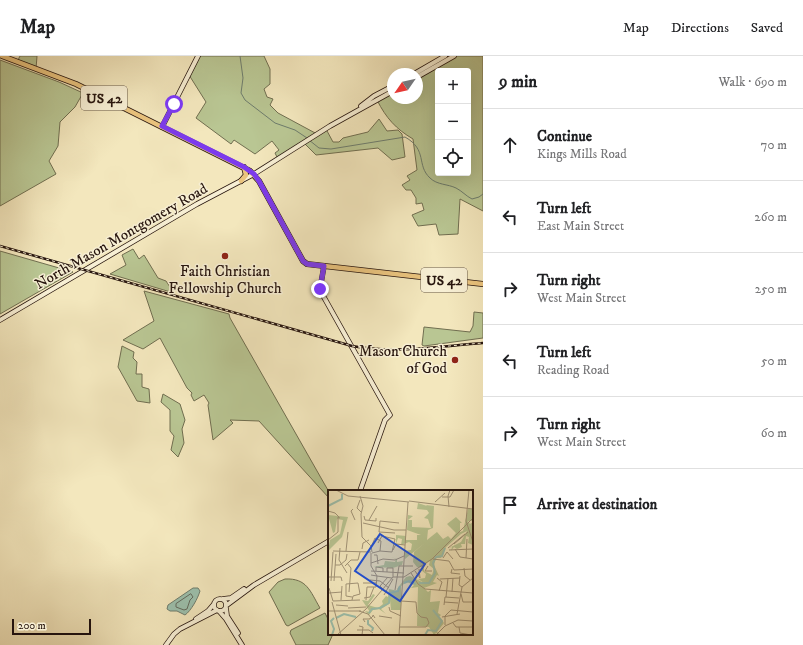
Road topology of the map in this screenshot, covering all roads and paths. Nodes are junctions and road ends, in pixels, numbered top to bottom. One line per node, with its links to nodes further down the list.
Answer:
1 (2, 56): 10 (main road, US 42)
2 (198, 56): 10 (main road)
3 (445, 56): 5 (main road)
4 (454, 56): 6 (main road)
5 (423, 69)
6 (423, 74)
7 (387, 89): 9 (main road)
8 (387, 94): 9 (main road)
9 (356, 110): 12 (main road, North Mason Montgomery Road)
10 (162, 126): 11 (main road, US 42)
11 (244, 167): 12 (main road, US 42); 13 (main road)
12 (254, 174): 13 (main road, North Mason Montgomery Road); 14 (main road, US 42)
13 (241, 181): 16 (main road, North Mason Montgomery Road)
14 (324, 266): 15 (main road, US 42); 17 (main road)
15 (483, 284)
16 (0, 320)
17 (360, 490)
18 (328, 542): 19 (main road)
19 (254, 586): 20 (main road); 22 (main road)
20 (223, 599): 21 (main road); 22 (main road)
21 (214, 604): 23 (main road); 24 (main road)
22 (227, 607): 23 (main road); 25 (main road)
23 (218, 611): 24 (main road); 25 (main road)
24 (191, 623): 26 (main road)
25 (242, 644)
26 (166, 645)

